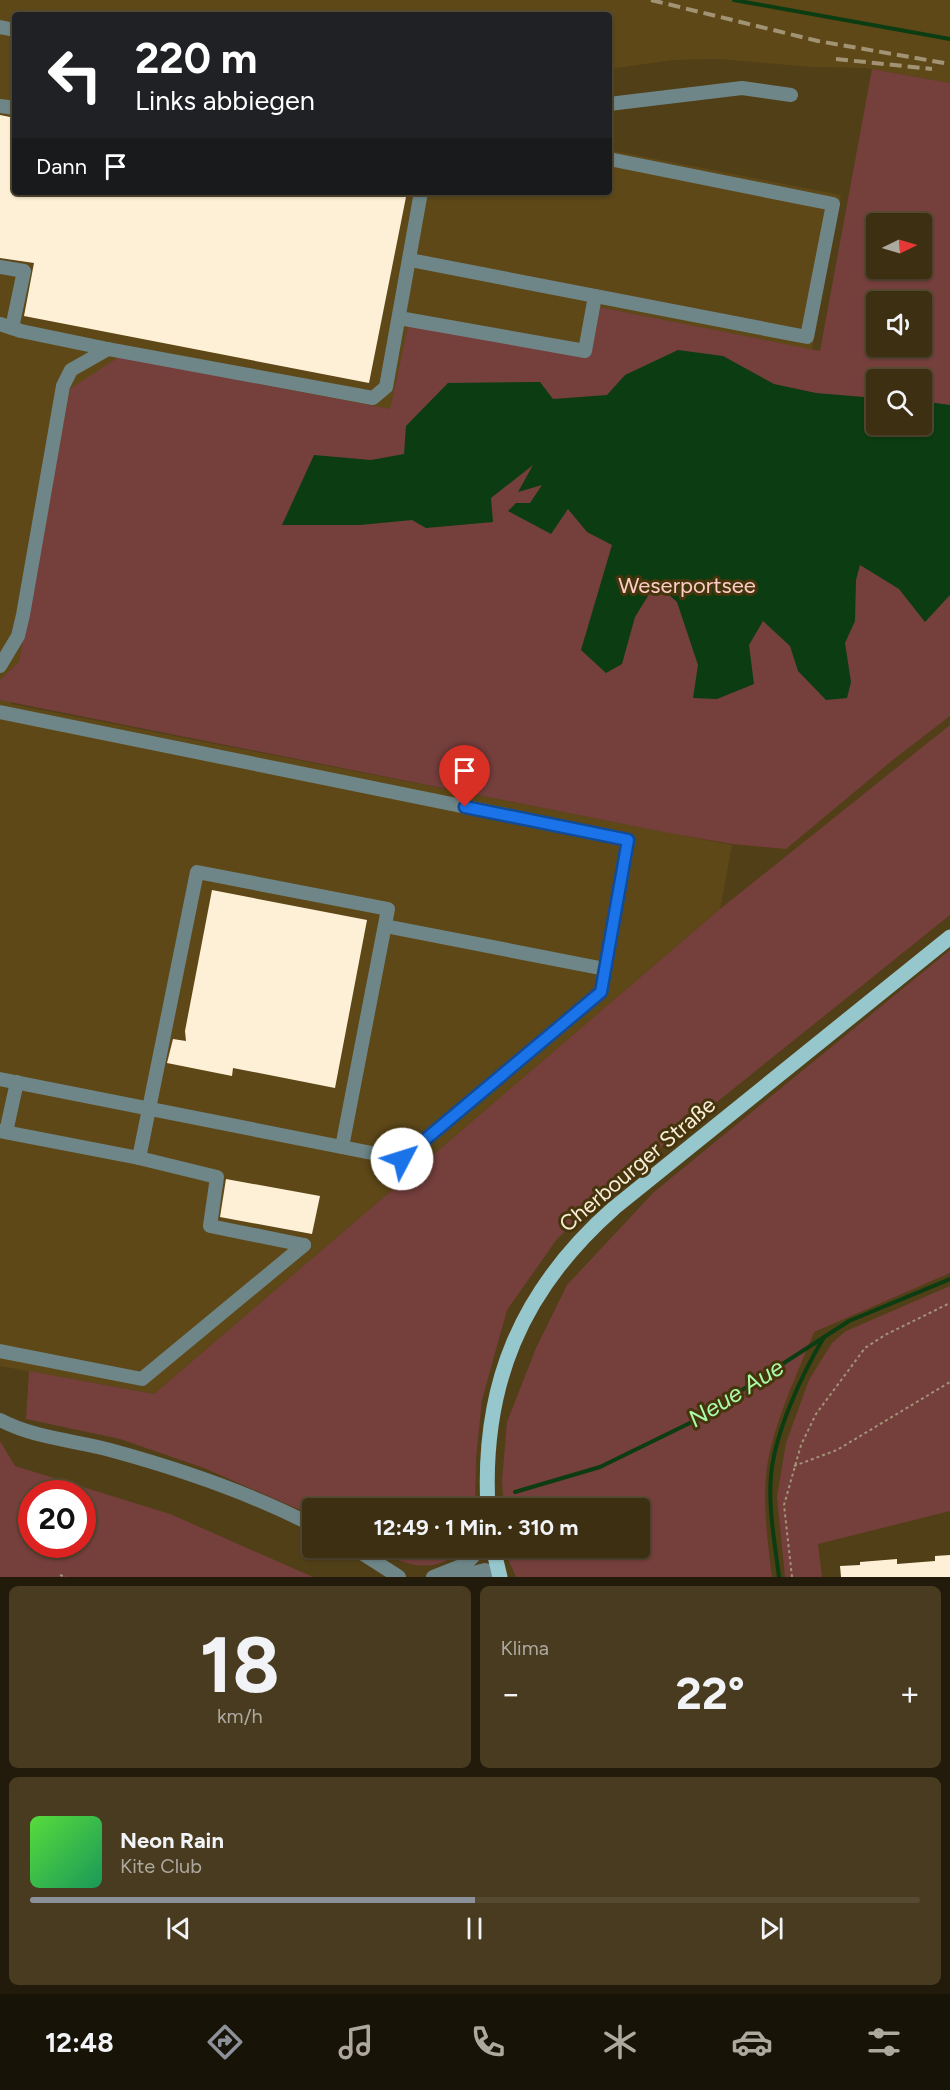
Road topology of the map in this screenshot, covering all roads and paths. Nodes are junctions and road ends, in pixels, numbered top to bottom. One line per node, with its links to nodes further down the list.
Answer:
1 (791, 95): 2 (street)
2 (612, 104)
3 (612, 160): 7 (street)
4 (421, 195): 5 (street)
5 (410, 260): 7 (street); 8 (street)
6 (0, 267): 9 (street)
7 (595, 296): 8 (street)
8 (399, 318): 10 (street)
9 (6, 326): 10 (street)
10 (108, 349): 11 (street)
11 (0, 666)
12 (0, 712): 15 (street)
13 (385, 926): 15 (street); 18 (street); 20 (street)
14 (950, 937): 27 (main road, Cherbourger Straße)
15 (605, 969): 20 (street)
16 (0, 1079): 17 (street)
17 (17, 1082): 18 (street); 19 (street)
18 (148, 1110): 20 (street); 21 (street)
19 (3, 1131): 21 (street)
20 (342, 1147)
21 (139, 1158): 23 (street)
22 (950, 1304): 26 (path)
23 (0, 1351)
24 (950, 1382): 26 (path)
25 (0, 1420): 28 (street)
26 (794, 1466): 39 (path)
27 (489, 1498)
28 (302, 1520)
29 (370, 1558): 32 (street)
30 (472, 1558): 37 (street)
31 (495, 1558): 34 (main road)
32 (394, 1573): 36 (street)
33 (60, 1575): 35 (path)
34 (498, 1576): 38 (street)
35 (66, 1577)
36 (412, 1577)
37 (434, 1577)
38 (458, 1577)
39 (792, 1577)

